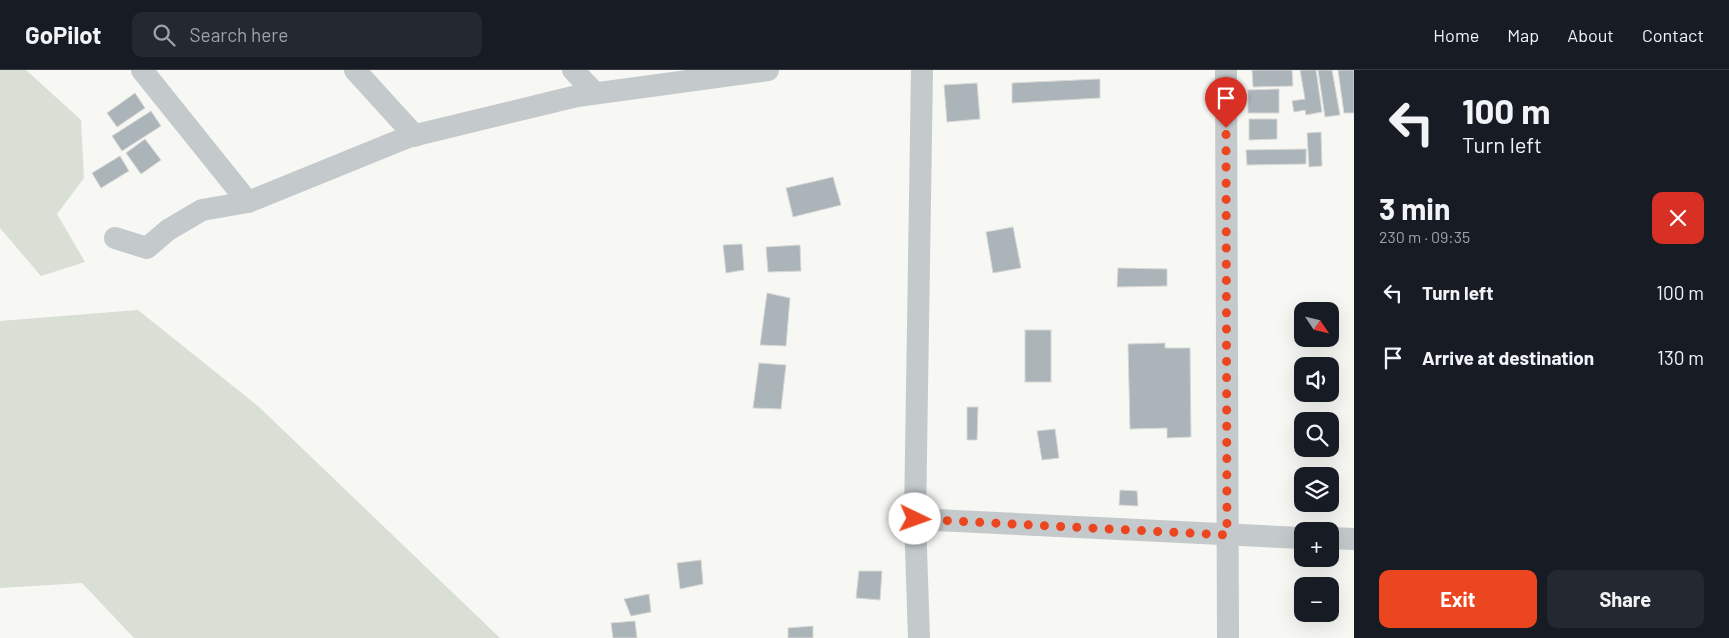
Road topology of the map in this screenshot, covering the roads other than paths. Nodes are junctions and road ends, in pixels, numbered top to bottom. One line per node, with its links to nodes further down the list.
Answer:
1 (142, 70): 9 (street)
2 (355, 70): 8 (street)
3 (573, 70): 7 (street)
4 (768, 70): 7 (street)
5 (922, 70): 11 (street)
6 (1226, 70): 12 (street)
7 (595, 94): 8 (street)
8 (415, 136): 9 (street)
9 (248, 202): 10 (street)
10 (115, 238)
11 (915, 519): 12 (street); 16 (street)
12 (1227, 535): 13 (street); 17 (street)
13 (1294, 538)
14 (1339, 538): 15 (street)
15 (1354, 539)
16 (919, 638)
17 (1228, 638)

